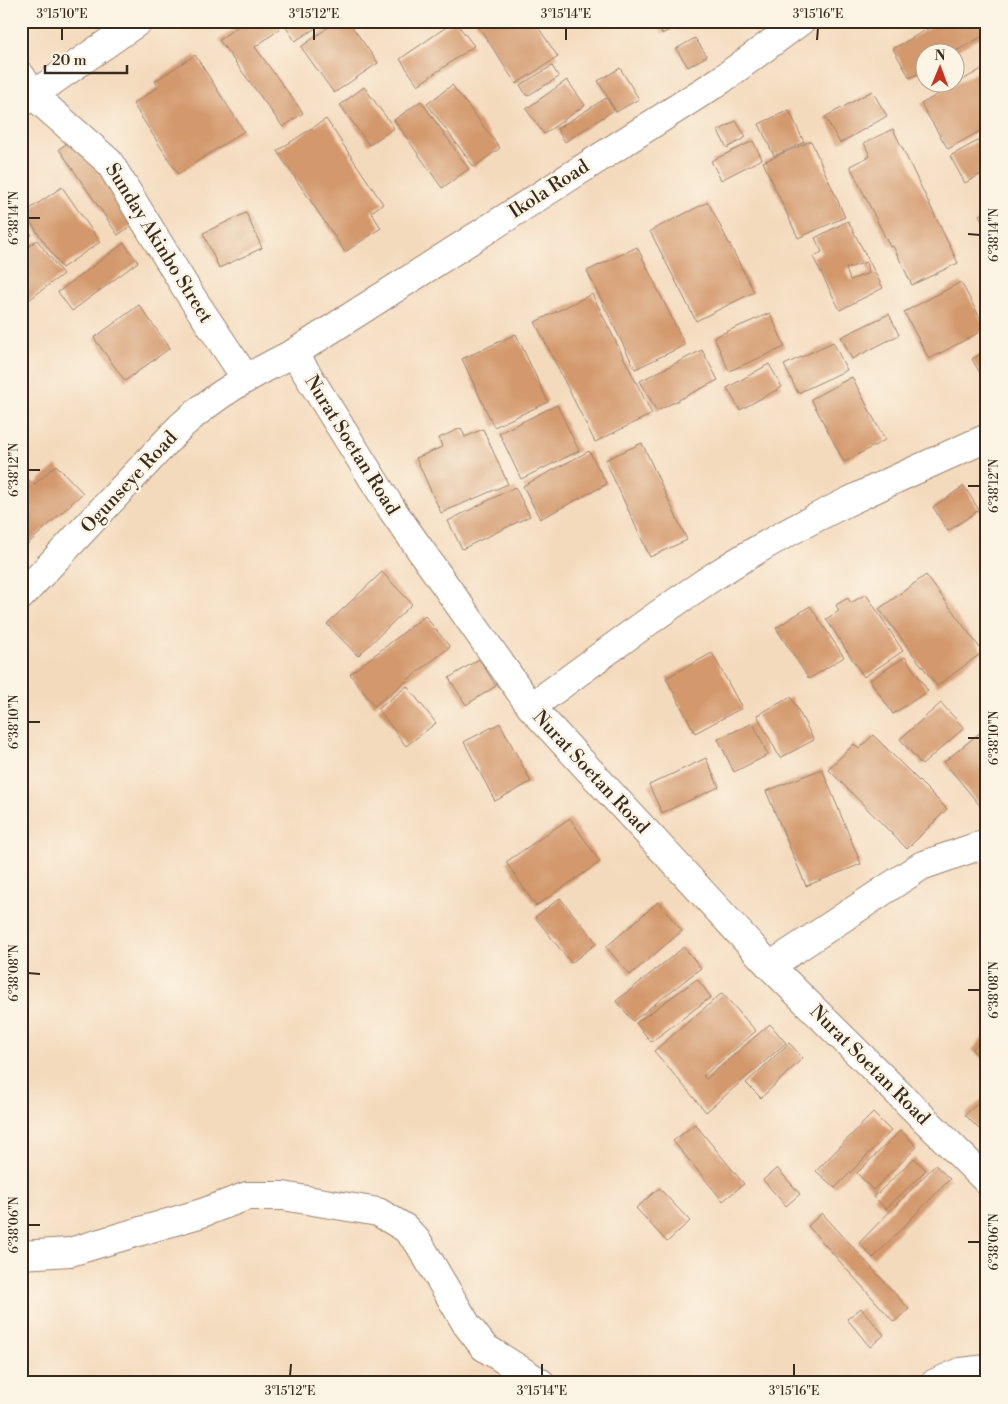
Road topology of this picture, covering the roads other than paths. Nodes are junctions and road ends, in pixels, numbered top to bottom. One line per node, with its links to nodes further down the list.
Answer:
1 (139, 21): 3 (street)
2 (801, 21): 4 (street, Ikola Road)
3 (25, 91): 5 (street, Sunday Akinbo Street)
4 (294, 353): 5 (street); 8 (street, Nurat Soetan Road)
5 (245, 377): 7 (street, Ogunseye Road)
6 (987, 438): 8 (street)
7 (21, 596)
8 (531, 707): 10 (street, Nurat Soetan Road)
9 (987, 843): 10 (street)
10 (770, 966): 11 (street, Nurat Soetan Road)
11 (987, 1181)
12 (21, 1255): 14 (street)
13 (987, 1369): 15 (street)
14 (541, 1383)
15 (934, 1383)

